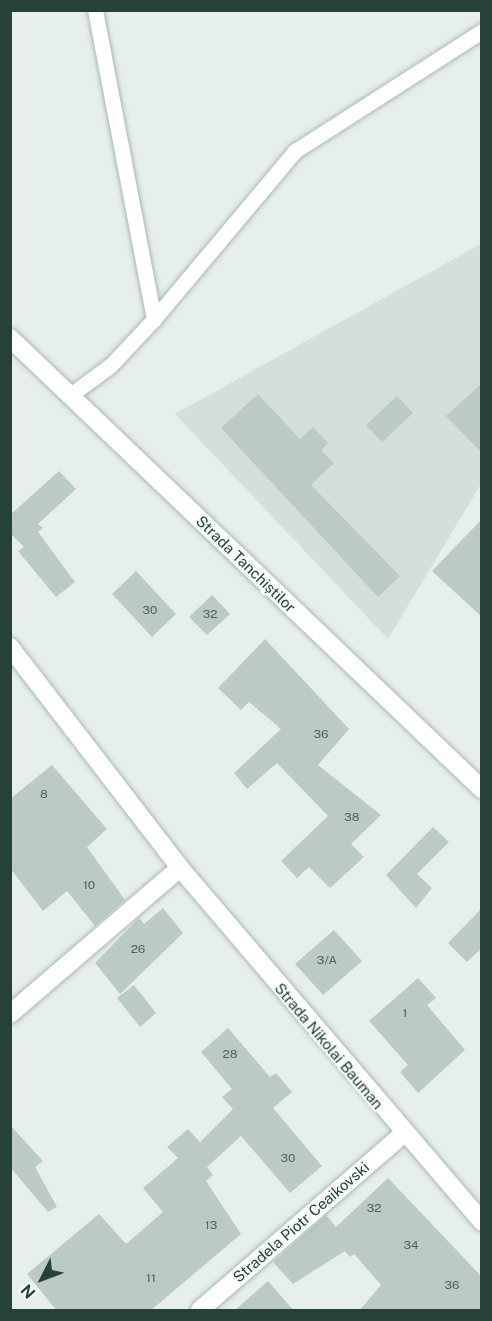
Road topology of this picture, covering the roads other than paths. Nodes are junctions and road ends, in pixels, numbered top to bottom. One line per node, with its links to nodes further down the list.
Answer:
1 (95, 10): 3 (lane)
2 (482, 32): 3 (lane)
3 (154, 319): 5 (lane)
4 (10, 338): 5 (street, Strada Tanchiștilor)
5 (69, 396): 7 (street, Strada Tanchiștilor)
6 (10, 647): 8 (street, Strada Nikolai Bauman)
7 (482, 789)
8 (180, 868): 9 (street); 10 (street, Strada Nikolai Bauman)
9 (10, 1014)
10 (403, 1134): 11 (street, Strada Nikolai Bauman); 12 (street, Stradela Piotr Ceaikovski)
11 (482, 1222)
12 (200, 1311)

